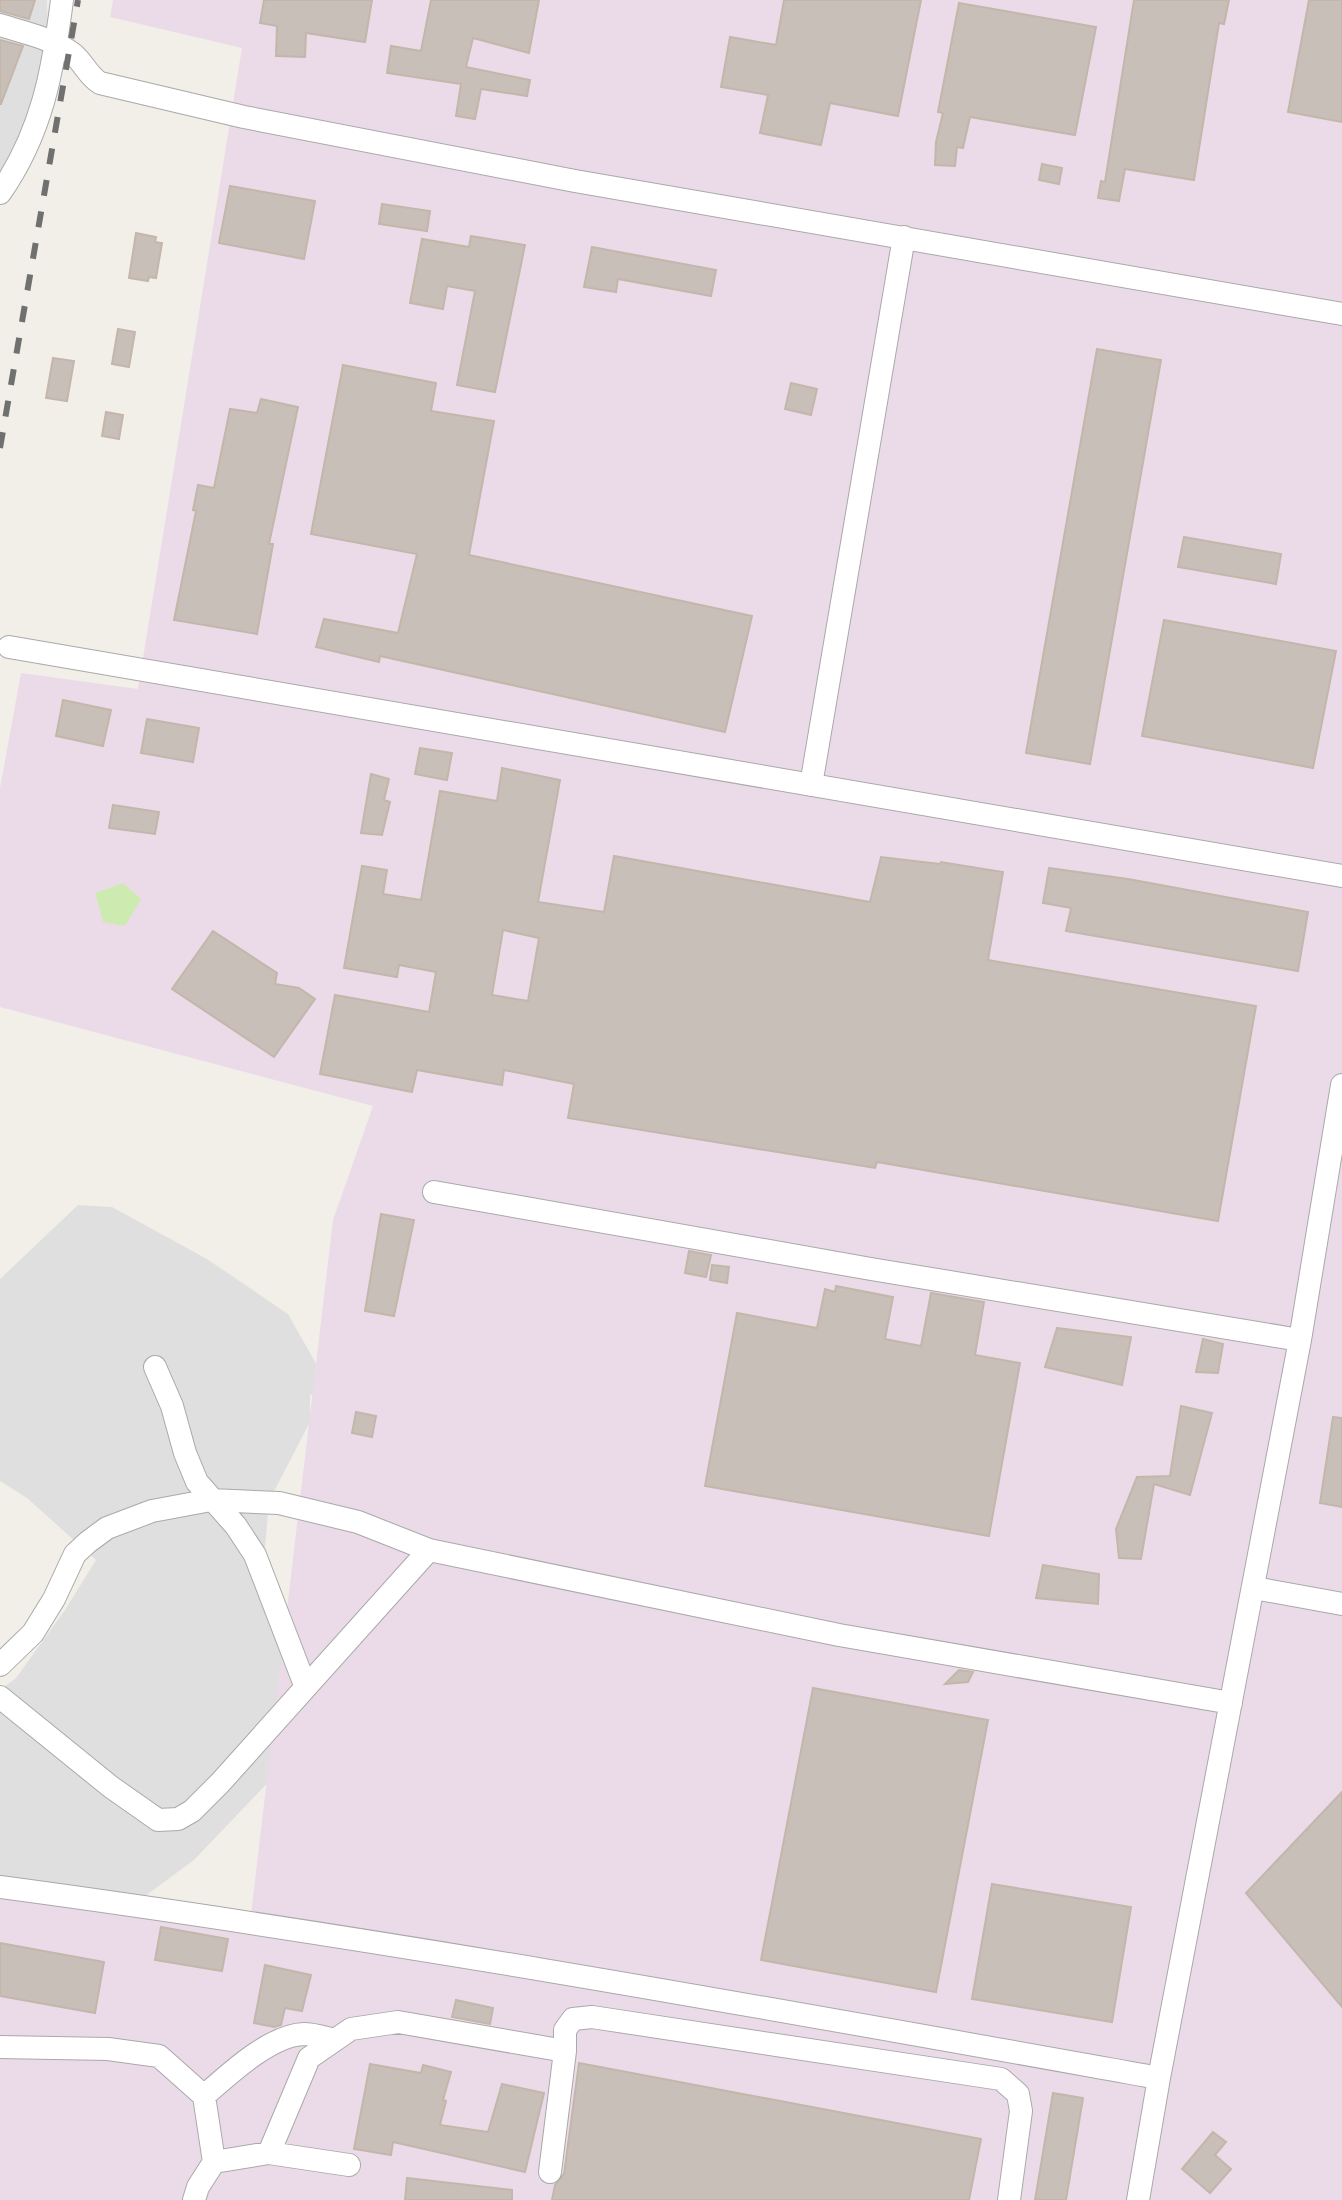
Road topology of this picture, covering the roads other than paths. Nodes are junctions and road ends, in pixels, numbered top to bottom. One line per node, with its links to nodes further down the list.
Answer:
1 (62, 0): 3 (street)
2 (0, 25): 3 (street)
3 (56, 43): 4 (street); 5 (street)
4 (0, 193)
5 (904, 237): 6 (street); 8 (street)
6 (1342, 314)
7 (9, 647): 8 (street)
8 (811, 785): 9 (street)
9 (1342, 876)
10 (1342, 1085): 12 (street)
11 (434, 1192): 12 (street)
12 (1300, 1340): 16 (street)
13 (155, 1367): 14 (street)
14 (211, 1500): 15 (street); 18 (street); 19 (street)
15 (429, 1550): 19 (street); 21 (street)
16 (1254, 1588): 17 (street); 21 (street)
17 (1342, 1604)
18 (0, 1665)
19 (305, 1685): 20 (street)
20 (0, 1697)
21 (1231, 1703): 26 (street)
22 (0, 1887): 26 (street)
23 (335, 2040): 25 (street); 27 (street); 28 (street)
24 (0, 2047): 27 (street)
25 (565, 2051): 31 (street); 33 (street)
26 (1159, 2078): 34 (street)
27 (204, 2096): 29 (street)
28 (269, 2153): 29 (street); 30 (street)
29 (214, 2162): 32 (street)
30 (349, 2165)
31 (550, 2172)
32 (194, 2200)
33 (1009, 2200)
34 (1138, 2200)

